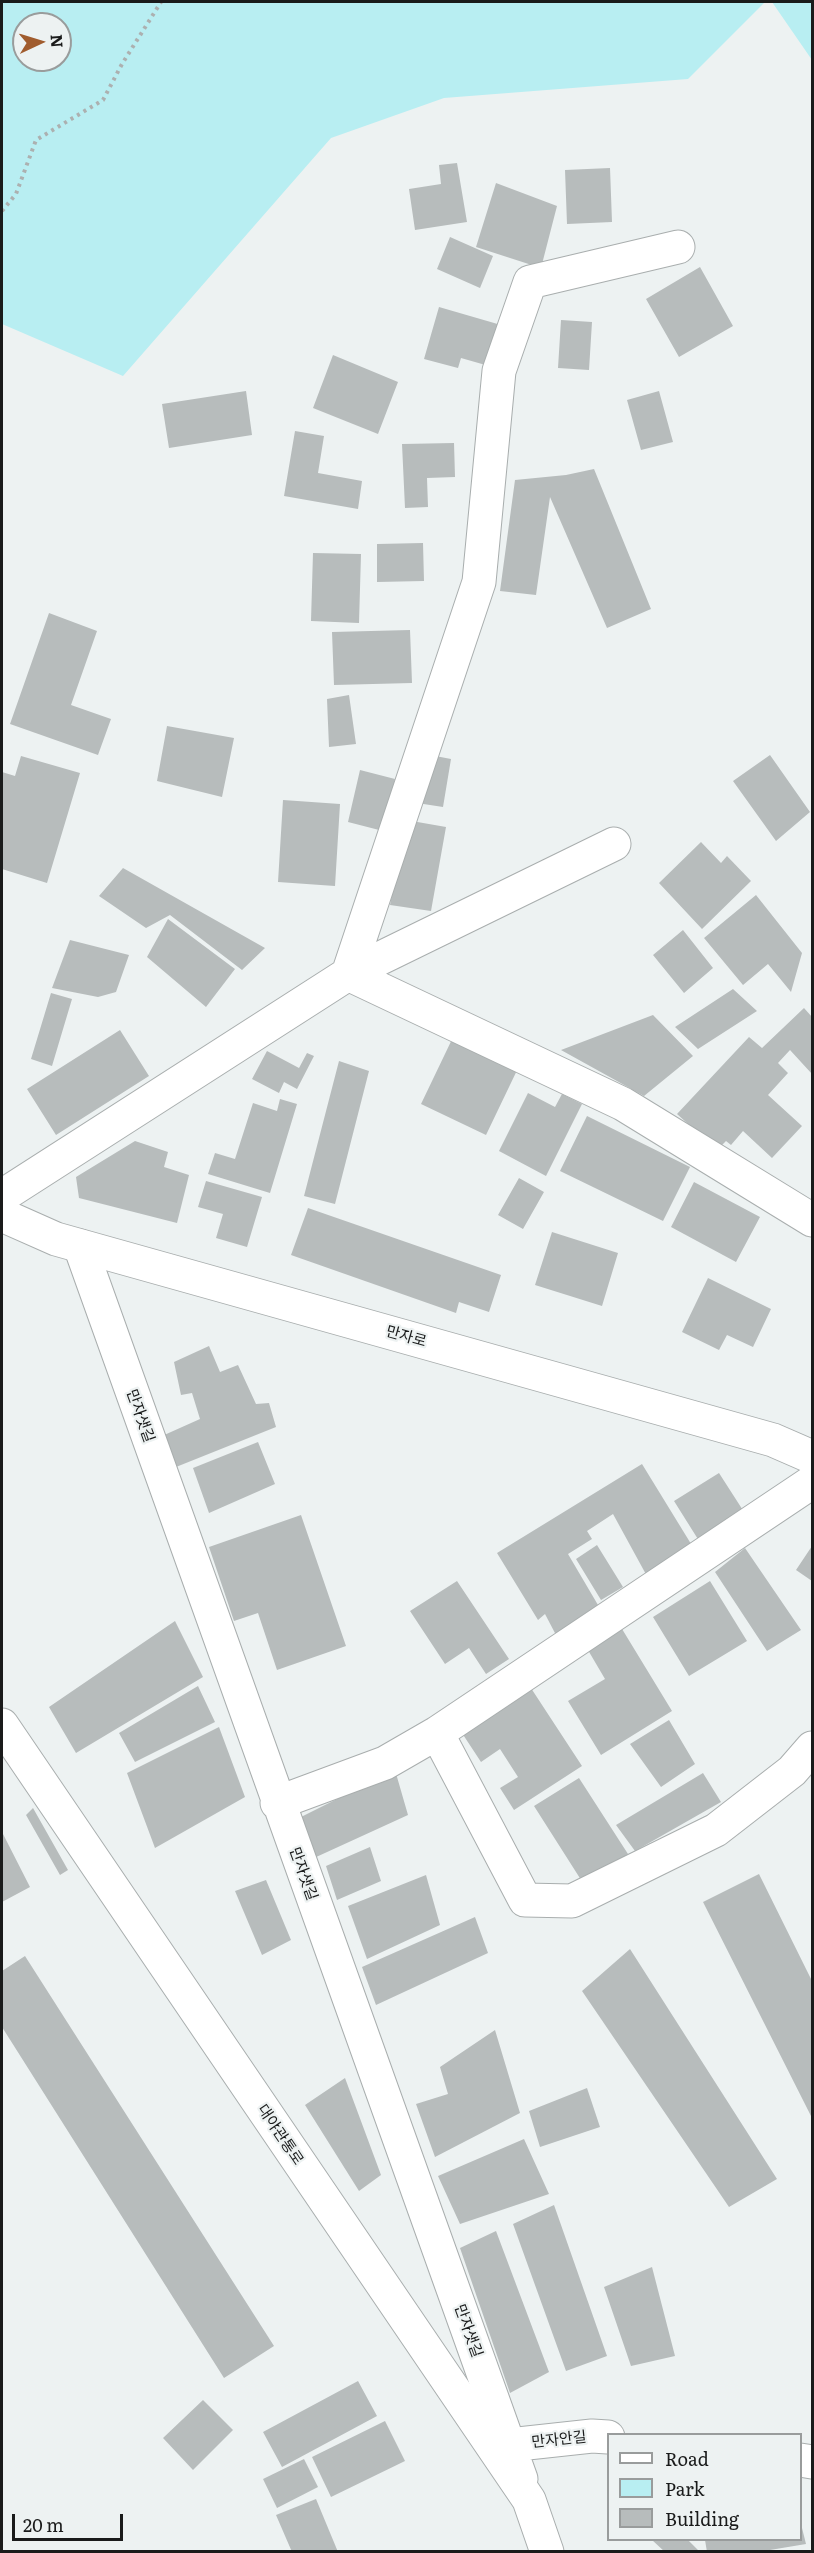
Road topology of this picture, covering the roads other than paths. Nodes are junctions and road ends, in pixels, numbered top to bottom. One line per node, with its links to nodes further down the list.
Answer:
1 (678, 247): 3 (street)
2 (614, 844): 3 (street)
3 (348, 974): 4 (street); 6 (street)
4 (2, 1196)
5 (2, 1215): 7 (street, 만자로)
6 (813, 1220)
7 (80, 1246): 8 (street, 만자로); 13 (street, 만자샛길)
8 (813, 1457)
9 (813, 1482): 11 (street)
10 (2, 1725): 16 (street, 대야관통로)
11 (436, 1733): 12 (street); 13 (street)
12 (813, 1748)
13 (278, 1803): 15 (street, 만자샛길)
14 (607, 2437): 15 (street, 만자안길)
15 (509, 2445): 16 (street, 만자샛길)
16 (529, 2500): 17 (street, 대야관통로)
17 (547, 2552)

